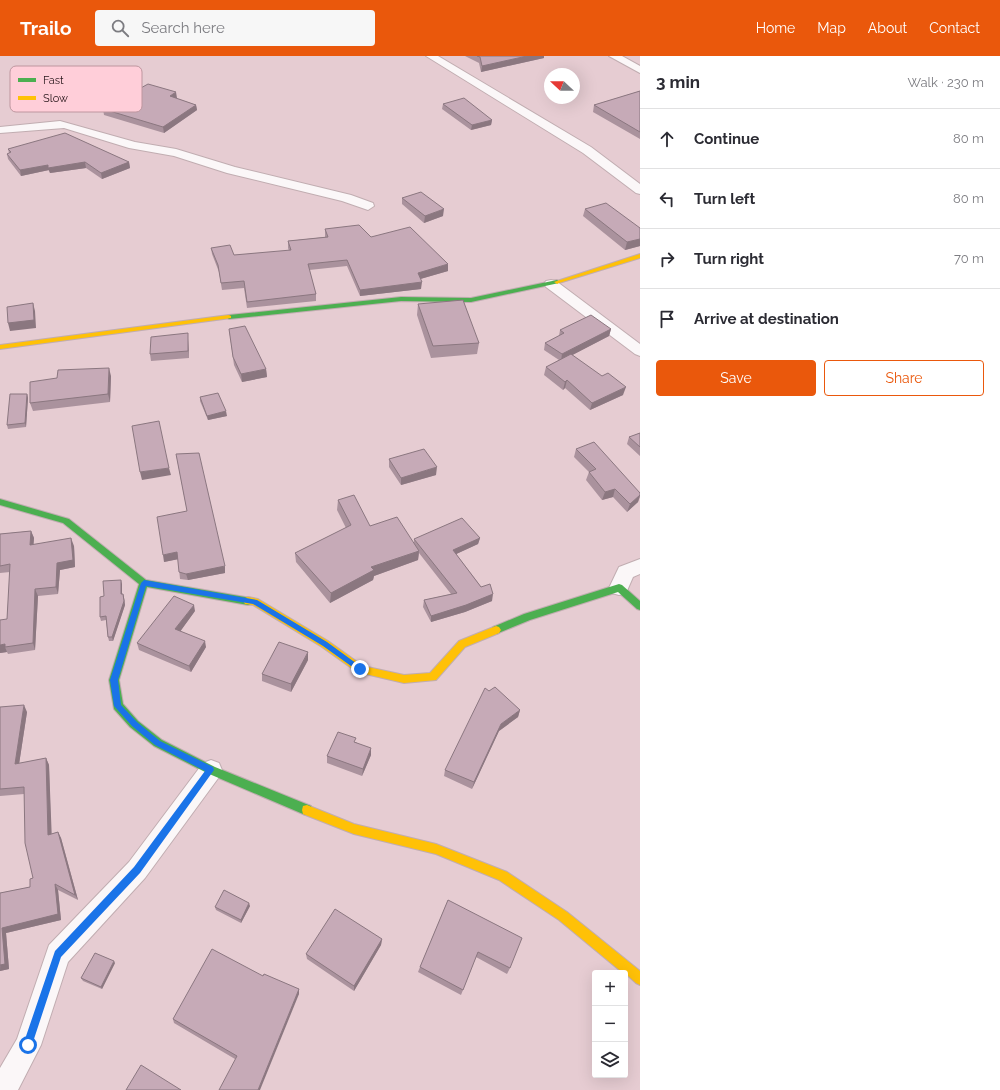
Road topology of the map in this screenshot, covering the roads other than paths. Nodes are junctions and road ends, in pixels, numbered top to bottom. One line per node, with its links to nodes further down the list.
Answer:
1 (431, 56): 5 (street)
2 (614, 56): 3 (street)
3 (640, 70)
4 (0, 130): 6 (street)
5 (640, 190)
6 (368, 206)
7 (640, 256): 8 (street)
8 (551, 284): 9 (street); 10 (street)
9 (0, 347)
10 (640, 351)
11 (0, 502): 13 (street)
12 (640, 566): 14 (street)
13 (144, 583): 14 (street); 16 (street)
14 (619, 588): 15 (street)
15 (640, 606)
16 (211, 770): 17 (street); 18 (street)
17 (640, 979)
18 (3, 1090)

